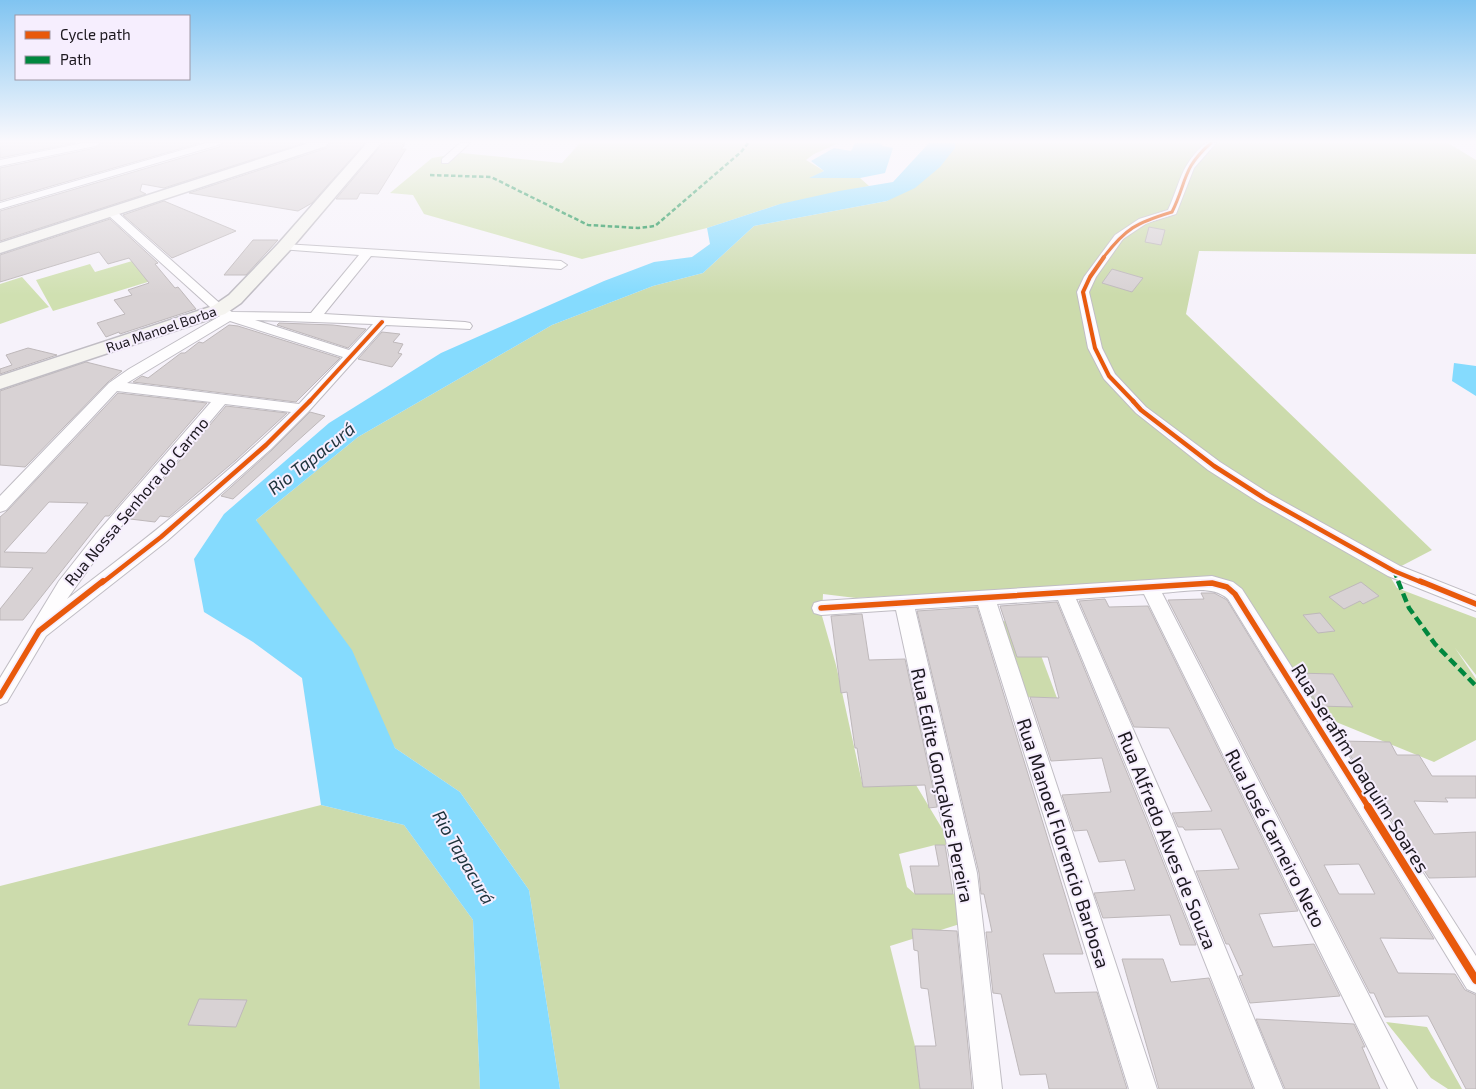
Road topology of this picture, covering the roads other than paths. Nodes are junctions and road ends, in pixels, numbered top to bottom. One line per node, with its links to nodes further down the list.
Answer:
1 (42, 194): 5 (street)
2 (169, 194): 6 (street)
3 (330, 194): 7 (street, Rua Manoel Borba)
4 (1180, 194): 25 (street)
5 (0, 206)
6 (112, 213): 8 (street); 11 (street)
7 (284, 247): 9 (street); 11 (street, Rua Manoel Borba)
8 (0, 248)
9 (368, 252): 10 (street); 12 (street)
10 (561, 265)
11 (224, 313): 12 (street); 15 (street); 16 (street, Rua Manoel Borba); 17 (street)
12 (315, 317): 13 (street)
13 (382, 322): 14 (street); 15 (street)
14 (465, 326)
15 (352, 355): 19 (street)
16 (0, 383)
17 (114, 386): 18 (street); 20 (street)
18 (221, 400): 19 (street); 27 (street, Rua Nossa Senhora do Carmo)
19 (303, 409): 27 (street)
20 (0, 506)
21 (1150, 587): 22 (street); 29 (street, Rua Serafim Joaquim Soares); 33 (street, Rua José Carneiro Neto)
22 (1064, 592): 23 (street); 32 (street, Rua Alfredo Alves de Souza)
23 (985, 597): 24 (street); 31 (street, Rua Manoel Florencio Barbosa)
24 (904, 602): 26 (street); 30 (street, Rua Edite Gonçalves Pereira)
25 (1476, 604)
26 (821, 608)
27 (39, 631): 28 (street, Rua Nossa Senhora do Carmo)
28 (3, 687)
29 (1476, 980)
30 (988, 1089)
31 (1143, 1089)
32 (1269, 1089)
33 (1402, 1089)

